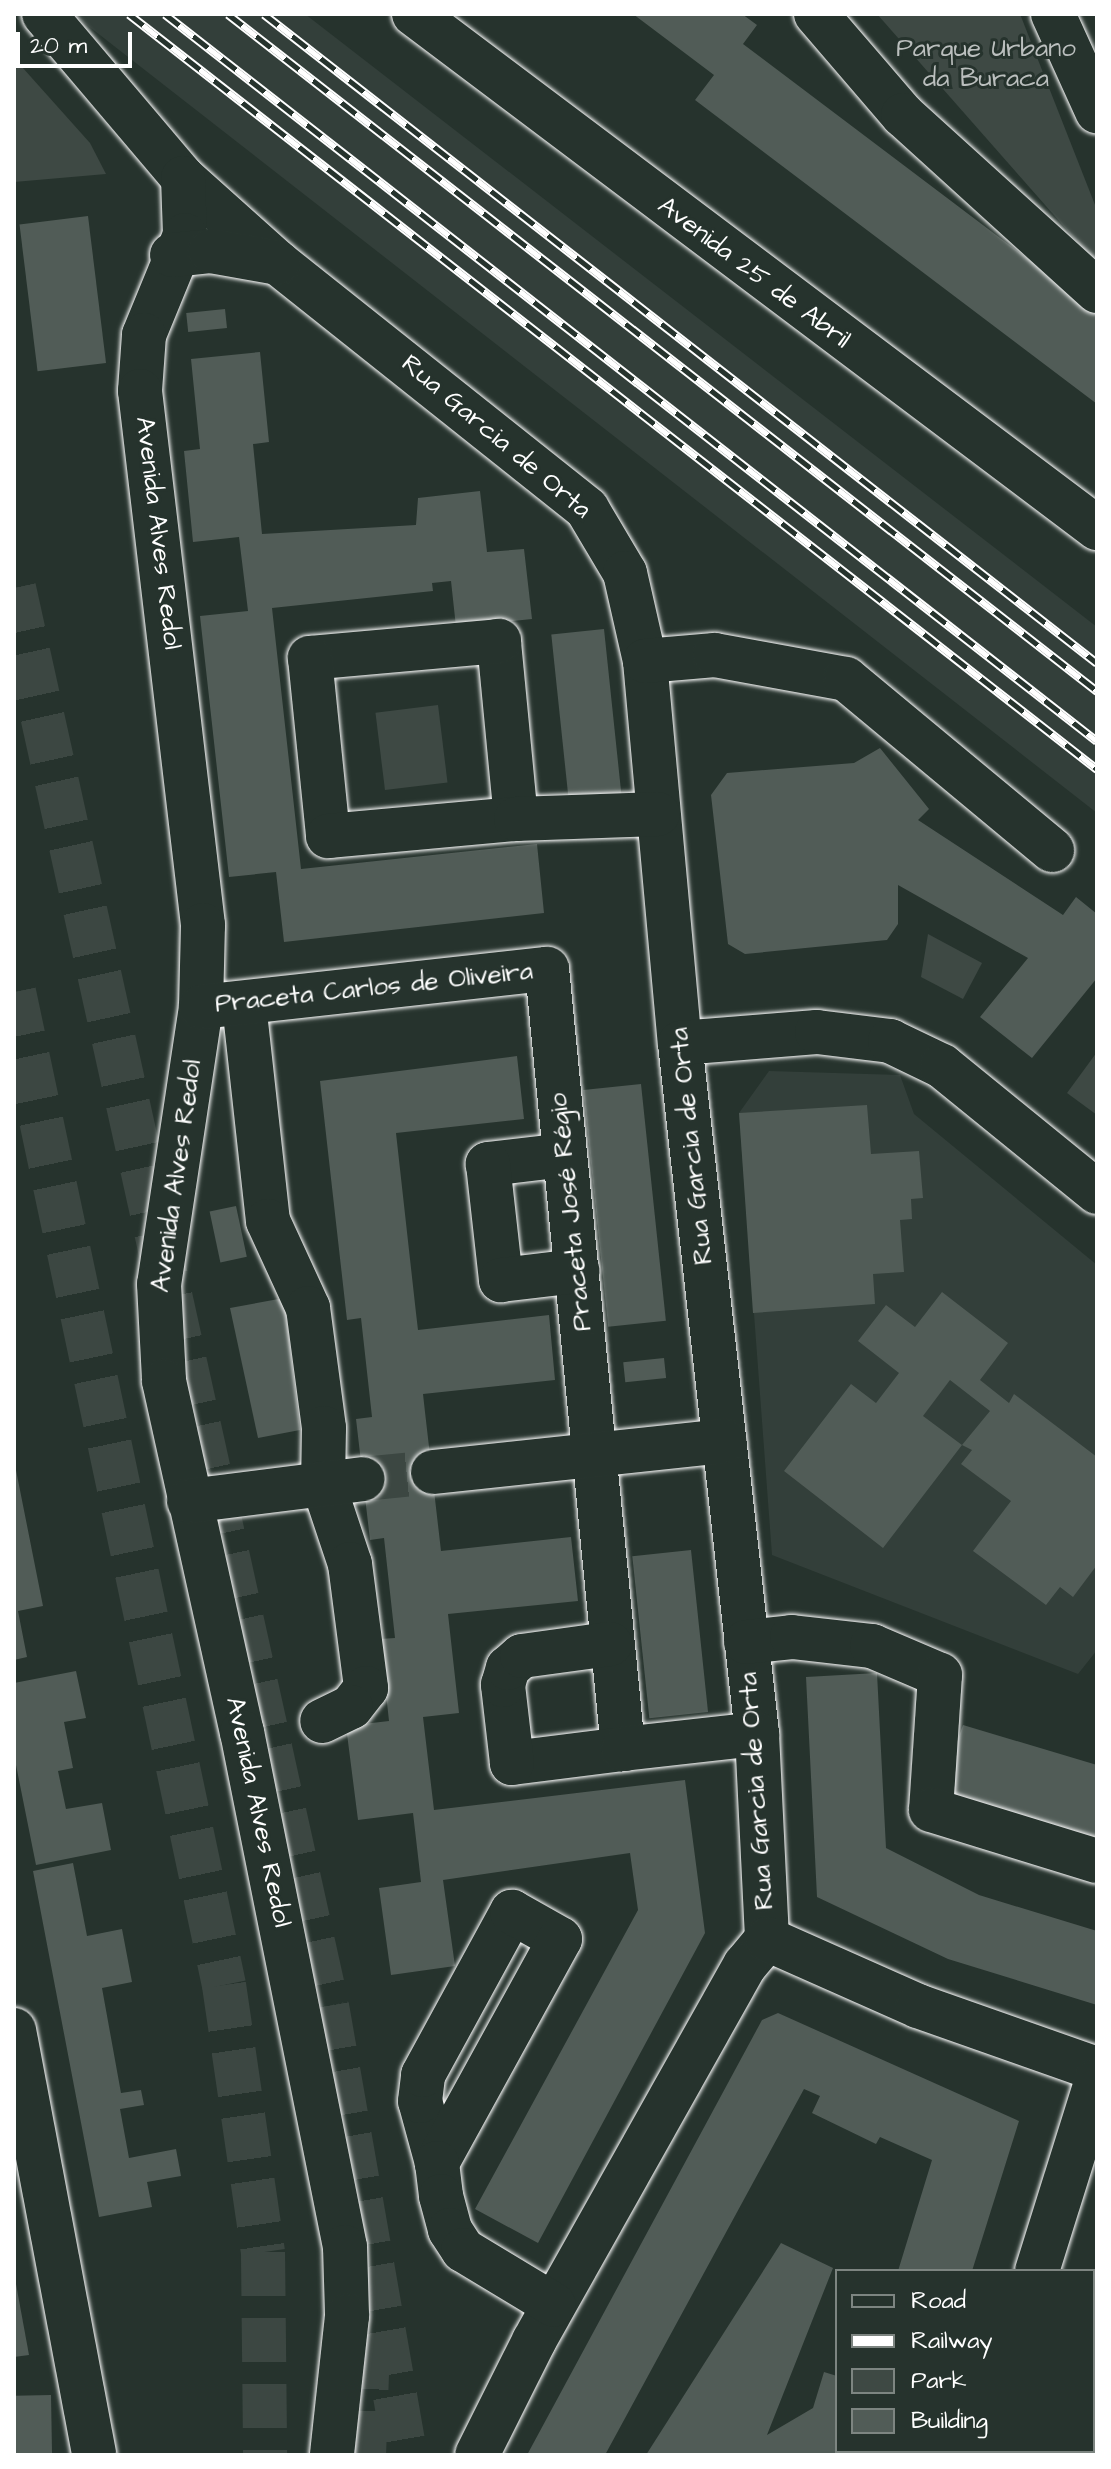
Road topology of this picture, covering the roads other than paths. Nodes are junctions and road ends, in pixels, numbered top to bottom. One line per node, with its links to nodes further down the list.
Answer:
1 (44, 14): 6 (street, Rua Garcia de Orta)
2 (414, 14): 10 (street, Avenida 25 de Abril)
3 (816, 14): 9 (street)
4 (1053, 14): 5 (street)
5 (1097, 111)
6 (183, 178): 7 (street, Avenida Alves Redol); 8 (street, Rua Garcia de Orta)
7 (172, 255): 8 (street); 17 (street, Avenida Alves Redol)
8 (278, 263): 11 (street, Rua Garcia de Orta)
9 (1097, 291)
10 (1097, 528)
11 (645, 661): 12 (street, Rua Garcia de Orta); 14 (street)
12 (658, 814): 13 (street); 18 (street, Rua Garcia de Orta)
13 (516, 819): 13 (street)
14 (1052, 850)
15 (547, 969): 16 (street, Praceta Carlos de Oliveira); 19 (street, Praceta José Régio)
16 (244, 1004): 17 (street, Praceta Carlos de Oliveira); 25 (street)
17 (201, 1007): 26 (street, Avenida Alves Redol)
18 (680, 1043): 20 (street); 22 (street, Rua Garcia de Orta)
19 (565, 1155): 21 (street, Praceta José Régio); 21 (street)
20 (1097, 1192)
21 (577, 1271): 23 (street, Praceta José Régio)
22 (724, 1441): 23 (street); 27 (street, Rua Garcia de Orta)
23 (595, 1454): 24 (street); 28 (street, Praceta José Régio)
24 (433, 1472)
25 (343, 1481): 26 (street); 29 (street)
26 (189, 1501): 41 (street, Avenida Alves Redol)
27 (746, 1642): 30 (street, Rua Garcia de Orta); 32 (street)
28 (610, 1644): 31 (street, Praceta José Régio); 31 (street)
29 (322, 1721)
30 (757, 1734): 31 (street); 33 (street, Rua Garcia de Orta)
31 (623, 1749)
32 (1097, 1861)
33 (767, 1939): 35 (street); 39 (street, Rua Garcia de Orta)
34 (14, 2030): 40 (street)
35 (1097, 2069)
36 (1097, 2080): 38 (street)
37 (437, 2163): 37 (street); 39 (street)
38 (1038, 2269)
39 (554, 2305): 42 (street, Rua Garcia de Orta)
40 (94, 2455)
41 (332, 2455)
42 (477, 2455)

